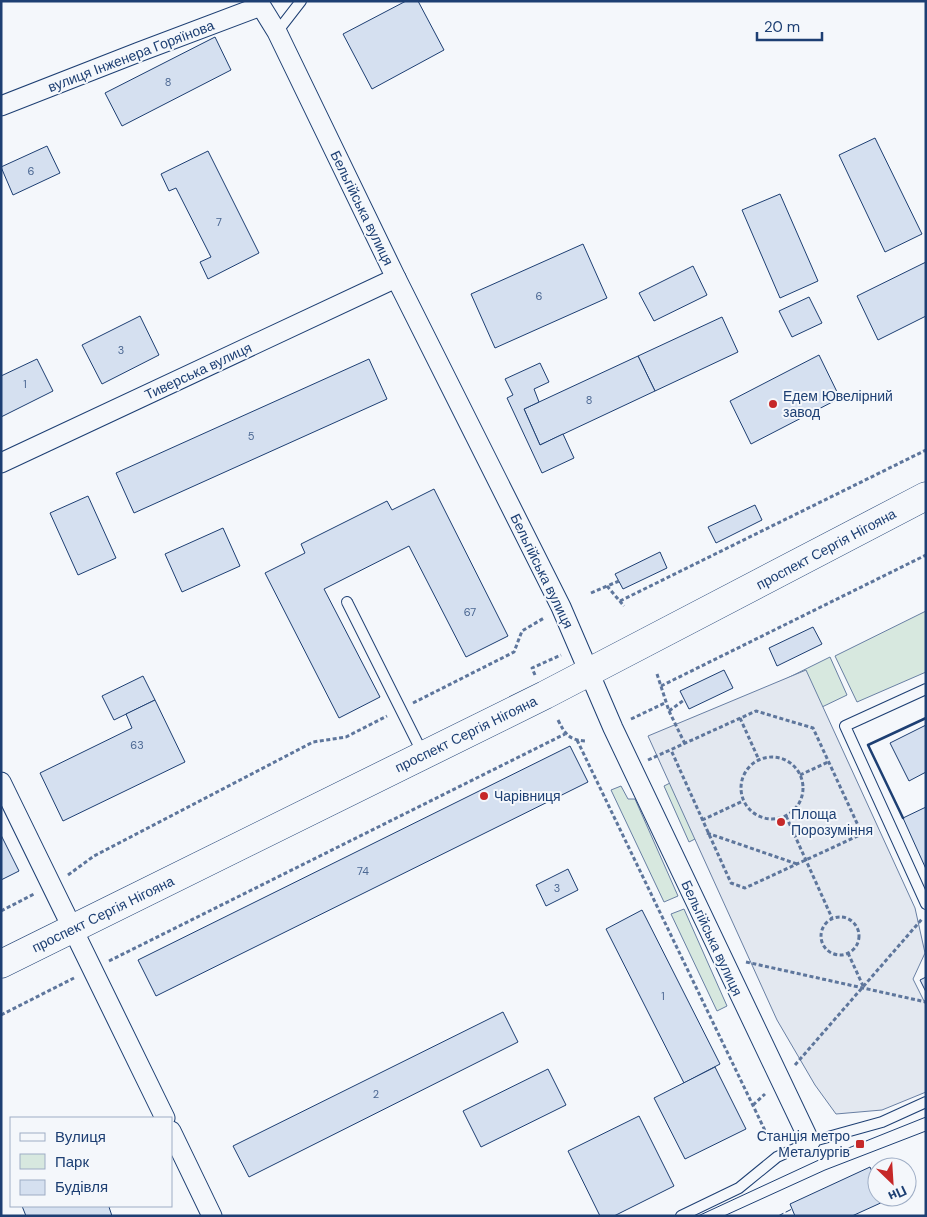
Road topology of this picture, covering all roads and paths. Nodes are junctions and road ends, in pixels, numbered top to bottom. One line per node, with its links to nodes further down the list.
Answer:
1 (301, 1): 3 (lane)
2 (261, 6): 3 (street, Бельгійська вулиця); 4 (street, вулиця Інженера Горяїнова)
3 (277, 32): 5 (street, Бельгійська вулиця)
4 (1, 106)
5 (396, 278): 7 (street, Тиверська вулиця); 18 (street, Бельгійська вулиця)
6 (926, 450): 13 (path)
7 (1, 463)
8 (926, 496): 18 (highway, проспект Сергія Нігояна)
9 (926, 555): 21 (path)
10 (619, 581): 11 (path)
11 (607, 586): 12 (path); 13 (path)
12 (591, 593)
13 (620, 600): 15 (path)
14 (347, 602): 25 (lane)
15 (624, 606)
16 (550, 623): 25 (path)
17 (565, 652): 20 (path)
18 (589, 671): 35 (highway, проспект Сергія Нігояна); 38 (street, Бельгійська вулиця)
19 (658, 674): 21 (path)
20 (535, 675)
21 (661, 686): 24 (path)
22 (926, 689): 48 (lane)
23 (684, 700): 26 (path)
24 (665, 703): 26 (path); 29 (path)
25 (401, 709): 35 (lane); 47 (path)
26 (669, 711): 33 (path)
27 (740, 718): 33 (path); 36 (path); 37 (path)
28 (558, 720): 30 (path)
29 (628, 720)
30 (565, 734): 31 (path); 56 (path)
31 (577, 740): 32 (path); 62 (path)
32 (585, 741)
33 (686, 744): 34 (path)
34 (671, 750): 38 (path); 43 (path)
35 (424, 755): 52 (highway, проспект Сергія Нігояна)
36 (759, 760): 39 (path); 41 (path)
37 (828, 762): 39 (path); 45 (path)
38 (632, 767): 54 (street, Бельгійська вулиця)
39 (800, 775): 42 (path)
40 (1, 782): 47 (street)
41 (743, 801): 42 (path); 43 (path)
42 (786, 816): 45 (path)
43 (702, 820): 44 (path)
44 (707, 833): 46 (path); 46 (path)
45 (805, 861): 46 (path); 51 (path)
46 (798, 864)
47 (53, 886): 49 (path); 52 (street)
48 (926, 904)
49 (1, 910)
50 (926, 916): 57 (path)
51 (832, 918): 53 (path); 53 (path)
52 (74, 928): 55 (highway, проспект Сергія Нігояна); 56 (street)
53 (848, 953): 57 (path)
54 (720, 956): 57 (path); 60 (street, Бельгійська вулиця)
55 (1, 964)
56 (93, 969): 59 (path); 63 (street)
57 (864, 988): 58 (path); 60 (path)
58 (926, 1002)
59 (1, 1015)
60 (780, 1080): 62 (path); 65 (street, Бельгійська вулиця)
61 (926, 1102): 65 (lane)
62 (753, 1105): 66 (path)
63 (165, 1117)
64 (172, 1132): 67 (street)
65 (810, 1142): 66 (lane)
66 (778, 1157): 68 (lane)
67 (212, 1216)
68 (680, 1216)

